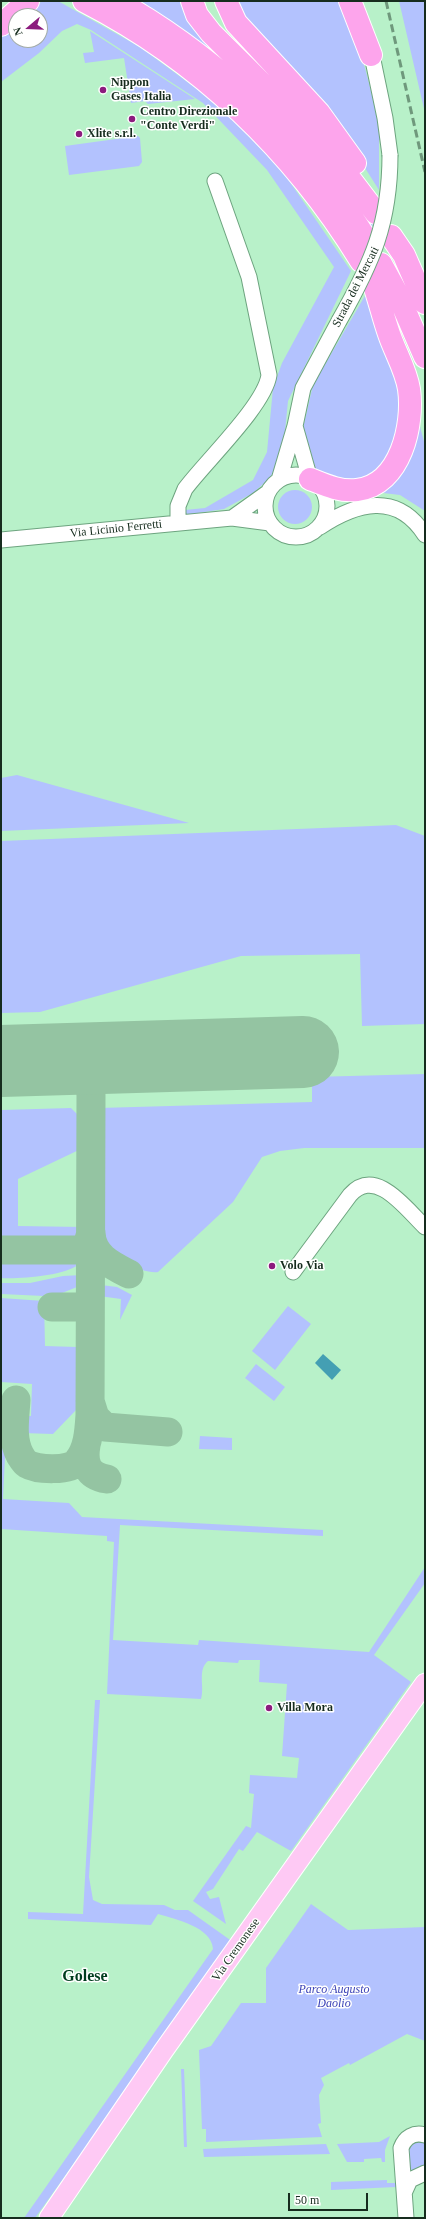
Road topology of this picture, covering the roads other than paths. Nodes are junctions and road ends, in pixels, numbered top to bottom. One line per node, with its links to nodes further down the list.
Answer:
1 (28, 1): 8 (highway)
2 (84, 1): 12 (highway)
3 (117, 1): 12 (highway)
4 (192, 1): 5 (highway)
5 (226, 1)
6 (350, 1): 9 (highway)
7 (359, 1): 9 (street, Strada dei Mercati)
8 (1, 25)
9 (372, 55): 16 (street, Strada dei Mercati, bridge)
10 (216, 181): 21 (street)
11 (392, 232): 13 (highway)
12 (370, 262): 14 (highway); 15 (highway); 18 (highway)
13 (425, 303)
14 (425, 357)
15 (425, 404)
16 (295, 426): 17 (street, Strada dei Mercati); 18 (street, Strada dei Mercati)
17 (279, 480): 18 (street); 19 (street, Strada dei Mercati)
18 (314, 482): 23 (street); 24 (street, Strada dei Mercati)
19 (268, 493): 20 (street, Strada dei Mercati); 22 (street)
20 (232, 518): 21 (street, Via Licinio Ferretti); 22 (street, Via Licinio Ferretti)
21 (178, 523): 26 (street, Via Licinio Ferretti)
22 (270, 523): 24 (street)
23 (425, 523)
24 (316, 530): 25 (street)
25 (425, 535)
26 (1, 540)
27 (425, 1227): 28 (street)
28 (293, 1272)
29 (425, 1683): 33 (main road, Via Cremonese)
30 (425, 2134): 32 (street)
31 (425, 2172): 32 (street)
32 (405, 2191): 34 (street)
33 (50, 2217)
34 (406, 2218)

